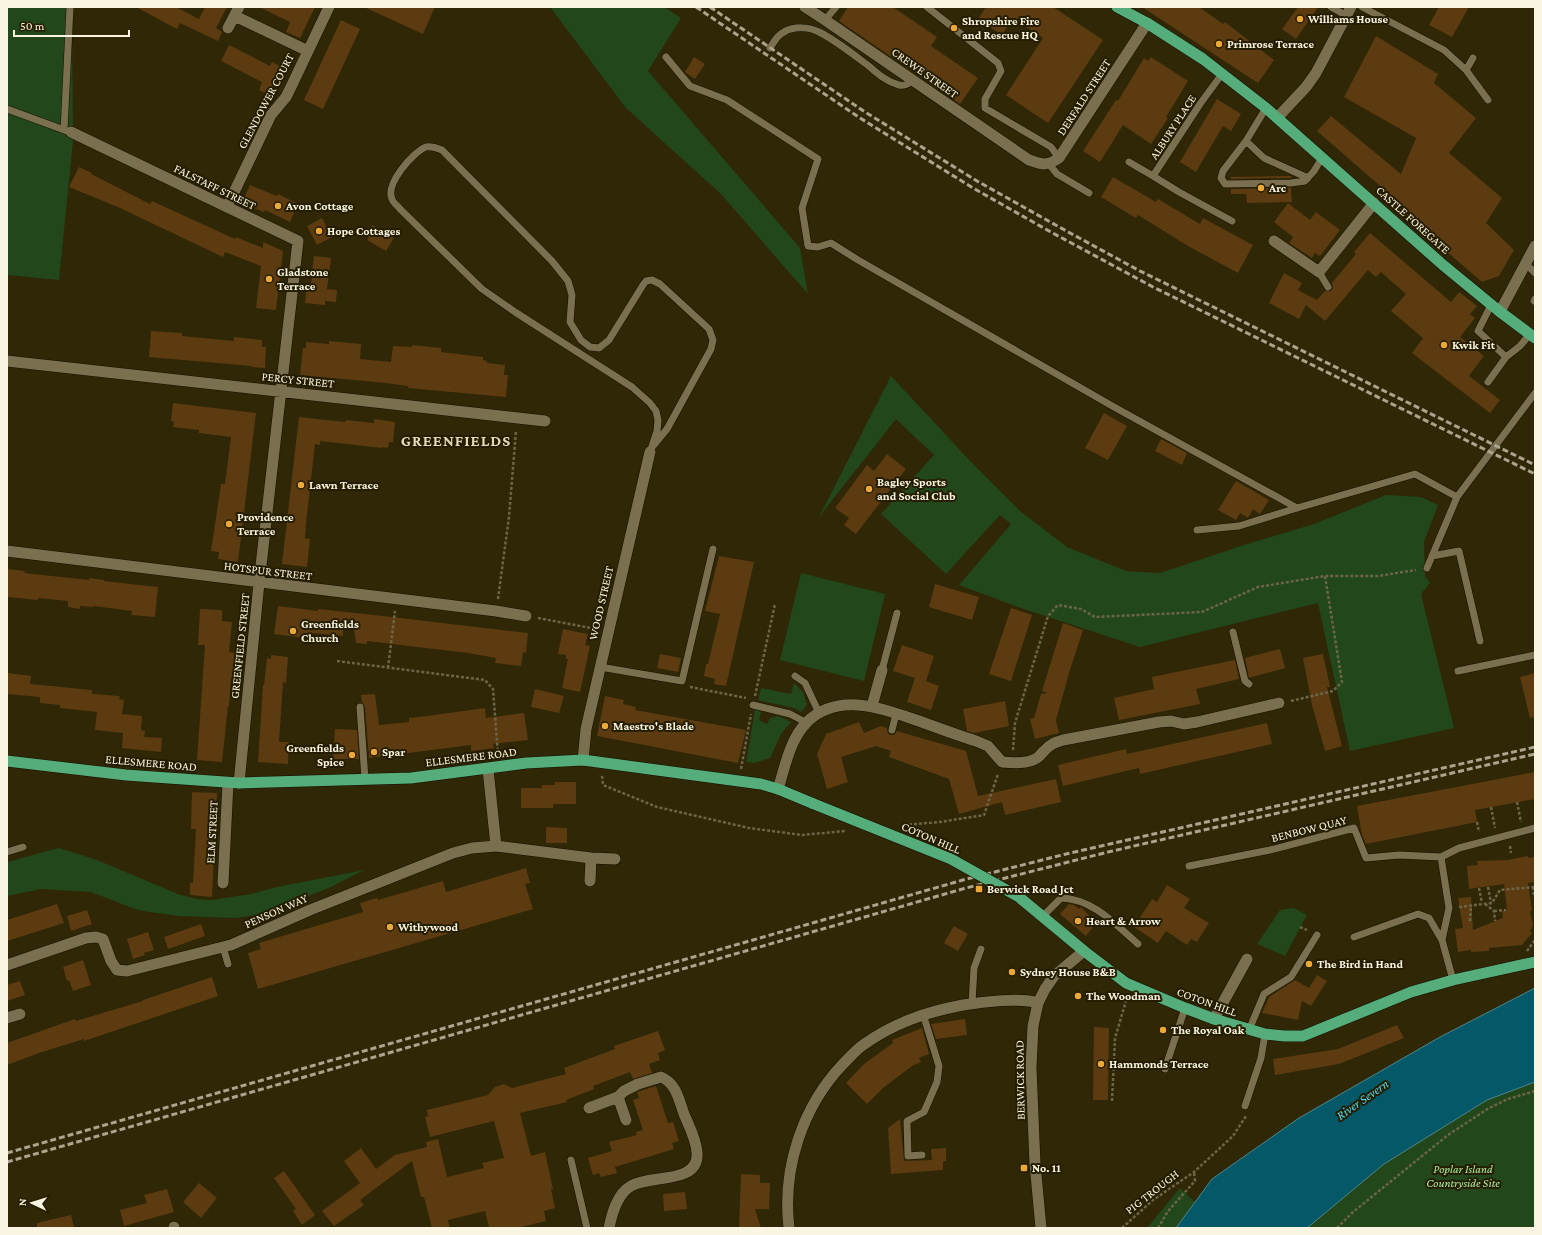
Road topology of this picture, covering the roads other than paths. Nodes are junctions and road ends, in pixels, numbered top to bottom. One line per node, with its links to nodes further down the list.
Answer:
1 (70, 7): 25 (lane)
2 (328, 7): 15 (street, GLENDOWER COURT)
3 (805, 7): 11 (street, CREWE STREET)
4 (927, 7): 27 (lane)
5 (1117, 7): 12 (main road, CASTLE FOREGATE)
6 (1331, 7): 10 (lane)
7 (1362, 7): 18 (lane)
8 (833, 8): 11 (lane)
9 (237, 11): 13 (street); 15 (street)
10 (1349, 12): 24 (street)
11 (825, 20): 20 (street, CREWE STREET)
12 (1147, 23): 19 (main road, CASTLE FOREGATE); 27 (street, DERFALD STREET)
13 (228, 28)
14 (770, 48): 20 (lane)
15 (308, 51): 35 (street, GLENDOWER COURT)
16 (666, 57): 53 (lane)
17 (1473, 58): 18 (lane)
18 (1466, 70): 21 (lane)
19 (1222, 74): 22 (main road, CASTLE FOREGATE); 31 (lane, ALBURY PLACE)
20 (912, 80): 30 (street, CREWE STREET)
21 (1488, 100)
22 (1266, 108): 24 (main road, CASTLE FOREGATE); 26 (lane)
23 (7, 109): 25 (lane)
24 (1277, 118): 28 (main road, CASTLE FOREGATE)
25 (68, 131): 35 (street, FALSTAFF STREET)
26 (1246, 141): 32 (lane); 32 (lane)
27 (1060, 158): 30 (street, DERFALD STREET)
28 (1322, 158): 32 (lane); 34 (main road, CASTLE FOREGATE)
29 (1128, 162): 31 (lane)
30 (1049, 164): 33 (lane)
31 (1154, 176): 36 (lane, ALBURY PLACE)
32 (1308, 178)
33 (1089, 193)
34 (1374, 204): 40 (street); 43 (main road, CASTLE FOREGATE)
35 (227, 207): 48 (street, FALSTAFF STREET)
36 (1232, 221)
37 (1274, 241): 40 (street)
38 (1535, 246): 39 (street)
39 (1525, 264): 41 (lane); 43 (street)
40 (1319, 272): 42 (lane)
41 (1535, 273)
42 (1328, 287)
43 (1495, 308): 44 (main road, CASTLE FOREGATE); 45 (lane)
44 (1532, 336): 45 (lane)
45 (1506, 357): 47 (lane)
46 (7, 361): 48 (street, PERCY STREET)
47 (1488, 382)
48 (282, 392): 50 (street, PERCY STREET); 59 (street, GREENFIELD STREET)
49 (1535, 393): 52 (lane)
50 (545, 421)
51 (651, 449): 51 (lane); 65 (street, WOOD STREET)
52 (1457, 496): 53 (lane); 57 (lane)
53 (1297, 508): 54 (lane)
54 (1197, 530)
55 (713, 549): 65 (lane)
56 (7, 551): 59 (street, HOTSPUR STREET)
57 (1432, 556): 58 (lane); 63 (lane)
58 (1427, 568)
59 (259, 583): 61 (street, HOTSPUR STREET); 82 (street, GREENFIELD STREET)
60 (897, 613): 66 (lane)
61 (526, 616)
62 (1233, 632): 69 (lane)
63 (1480, 641)
64 (1535, 655): 67 (lane)
65 (600, 667): 78 (street, WOOD STREET)
66 (882, 670): 72 (street)
67 (1458, 671)
68 (795, 676): 74 (lane)
69 (1249, 684)
70 (754, 702): 76 (lane)
71 (1278, 703): 75 (street)
72 (872, 706): 74 (street); 75 (street)
73 (360, 707): 81 (lane)
74 (819, 713): 76 (street)
75 (896, 714): 77 (lane)
76 (807, 723): 83 (street)
77 (892, 730)
78 (583, 760): 80 (main road, ELLESMERE ROAD); 83 (main road, ELLESMERE ROAD)
79 (7, 761): 82 (main road, ELLESMERE ROAD)
80 (488, 769): 81 (main road, ELLESMERE ROAD); 86 (street)
81 (365, 780): 82 (main road, ELLESMERE ROAD)
82 (234, 783): 94 (street, ELM STREET)
83 (778, 788): 84 (main road, ELLESMERE ROAD)
84 (814, 804): 95 (main road, COTON HILL, bridge)
85 (1535, 828): 89 (lane, BENBOW QUAY)
86 (496, 846): 90 (street, PENSON WAY); 100 (street, PENSON WAY)
87 (23, 847): 88 (lane)
88 (7, 852)
89 (1441, 857): 92 (lane, BENBOW QUAY); 98 (lane)
90 (591, 858): 91 (street, PENSON WAY); 93 (street)
91 (614, 859)
92 (1189, 866)
93 (590, 881)
94 (223, 883)
95 (1043, 916): 99 (lane); 102 (main road, COTON HILL)
96 (1316, 935): 115 (lane)
97 (1354, 937): 98 (lane)
98 (1442, 940): 107 (lane)
99 (1138, 944)
100 (223, 947): 105 (lane); 106 (street, PENSON WAY)
101 (981, 949): 108 (lane)
102 (1084, 952): 109 (street, BERWICK ROAD); 110 (main road, COTON HILL)
103 (1247, 959): 114 (street)
104 (1535, 962): 107 (main road, COTON HILL)
105 (228, 964)
106 (7, 965)
107 (1453, 980): 116 (main road, COTON HILL)
108 (972, 1003): 109 (street); 112 (street)
109 (1038, 1003): 127 (street, BERWICK ROAD)
110 (1185, 1008): 114 (main road, COTON HILL); 117 (lane)
111 (20, 1014): 113 (street)
112 (923, 1014): 122 (lane); 126 (street)
113 (7, 1018)
114 (1214, 1019): 115 (main road, COTON HILL)
115 (1249, 1030): 116 (main road, COTON HILL)
116 (1265, 1034): 119 (lane)
117 (1165, 1068)
118 (618, 1097): 120 (street); 121 (street); 125 (street)
119 (1245, 1106)
120 (589, 1108)
121 (626, 1120)
122 (922, 1155)
123 (571, 1160): 124 (lane)
124 (587, 1228)
125 (609, 1228)
126 (788, 1228)
127 (1041, 1228)

